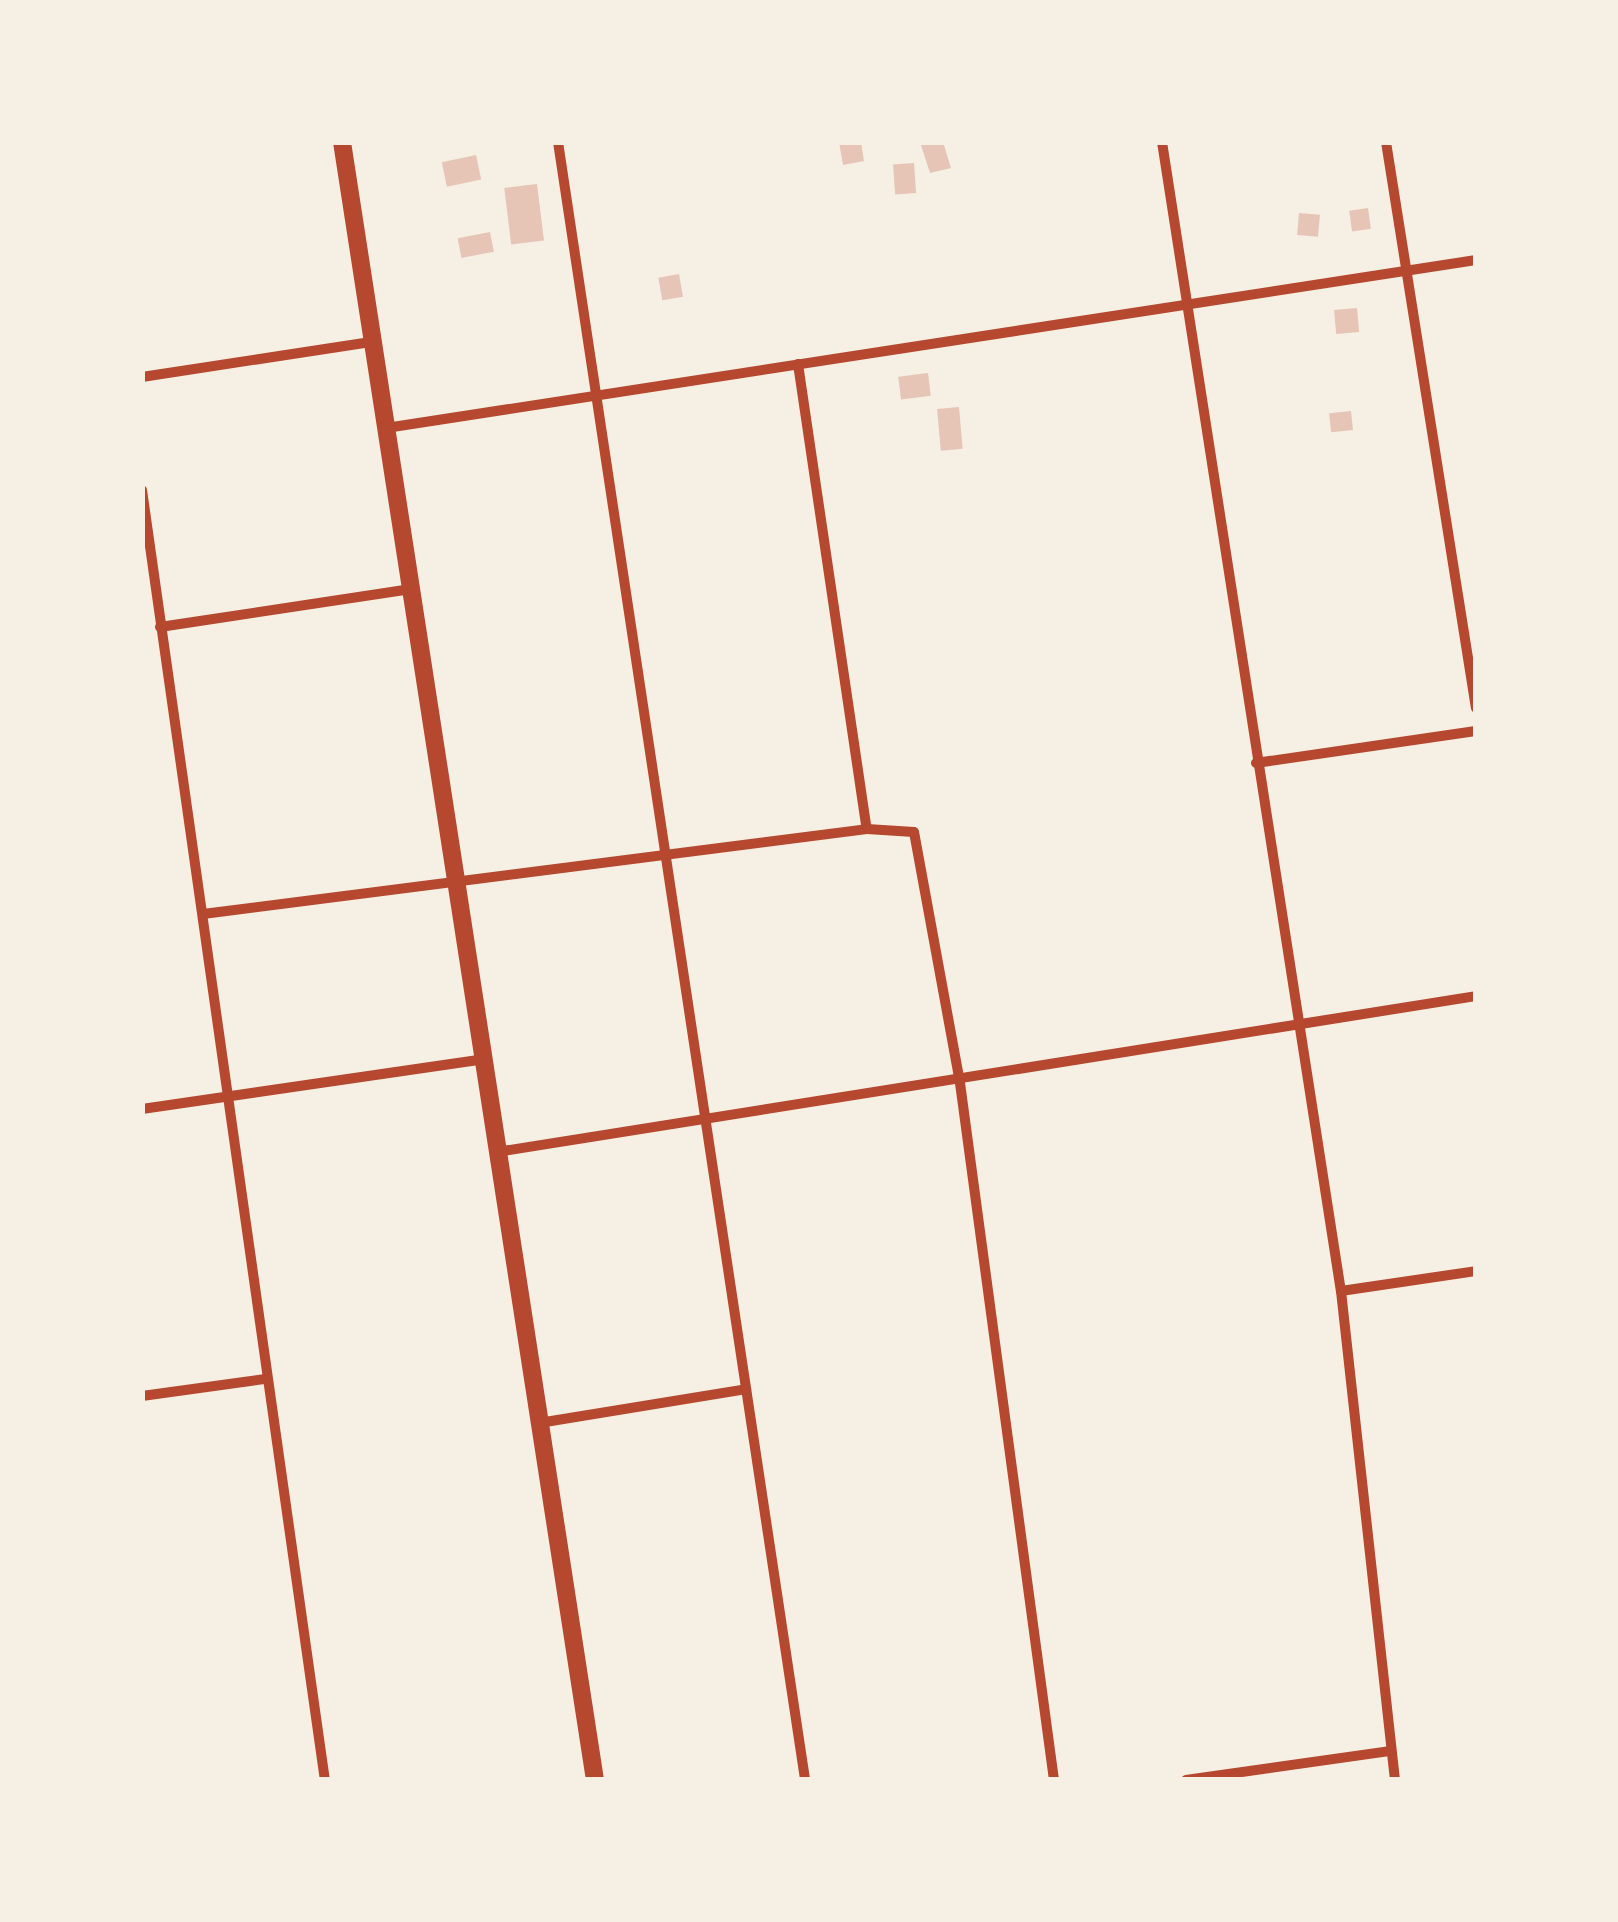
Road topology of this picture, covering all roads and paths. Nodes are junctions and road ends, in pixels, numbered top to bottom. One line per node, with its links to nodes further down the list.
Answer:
1 (342, 142): 8 (street)
2 (558, 142): 11 (street)
3 (1162, 142): 7 (street)
4 (1386, 142): 6 (street)
5 (1476, 260): 6 (street)
6 (1404, 270): 7 (street); 16 (street)
7 (1185, 304): 9 (street); 18 (street)
8 (372, 342): 10 (street); 12 (street)
9 (798, 364): 11 (street); 19 (street)
10 (142, 377)
11 (598, 395): 12 (street); 20 (street)
12 (386, 428): 14 (street)
13 (142, 490): 15 (street)
14 (411, 590): 15 (street); 21 (street)
15 (160, 628): 22 (street)
16 (1476, 708)
17 (1476, 731): 18 (street)
18 (1256, 763): 24 (street)
19 (867, 829): 20 (street); 26 (street)
20 (662, 853): 21 (street); 29 (street)
21 (455, 880): 22 (street); 25 (street)
22 (203, 914): 27 (street)
23 (1476, 996): 24 (street)
24 (1297, 1025): 26 (street); 32 (street)
25 (484, 1059): 27 (street); 30 (street)
26 (960, 1084): 29 (street); 41 (street)
27 (227, 1094): 28 (street); 33 (street)
28 (142, 1109)
29 (706, 1124): 30 (street); 34 (street)
30 (497, 1152): 36 (street)
31 (1476, 1270): 32 (street)
32 (1341, 1291): 37 (street)
33 (264, 1380): 35 (street); 38 (street)
34 (746, 1389): 36 (street); 40 (street)
35 (142, 1396)
36 (539, 1423): 39 (street)
37 (1391, 1752): 42 (street); 43 (street)
38 (326, 1780)
39 (595, 1780)
40 (805, 1780)
41 (1054, 1780)
42 (1186, 1780)
43 (1395, 1780)

